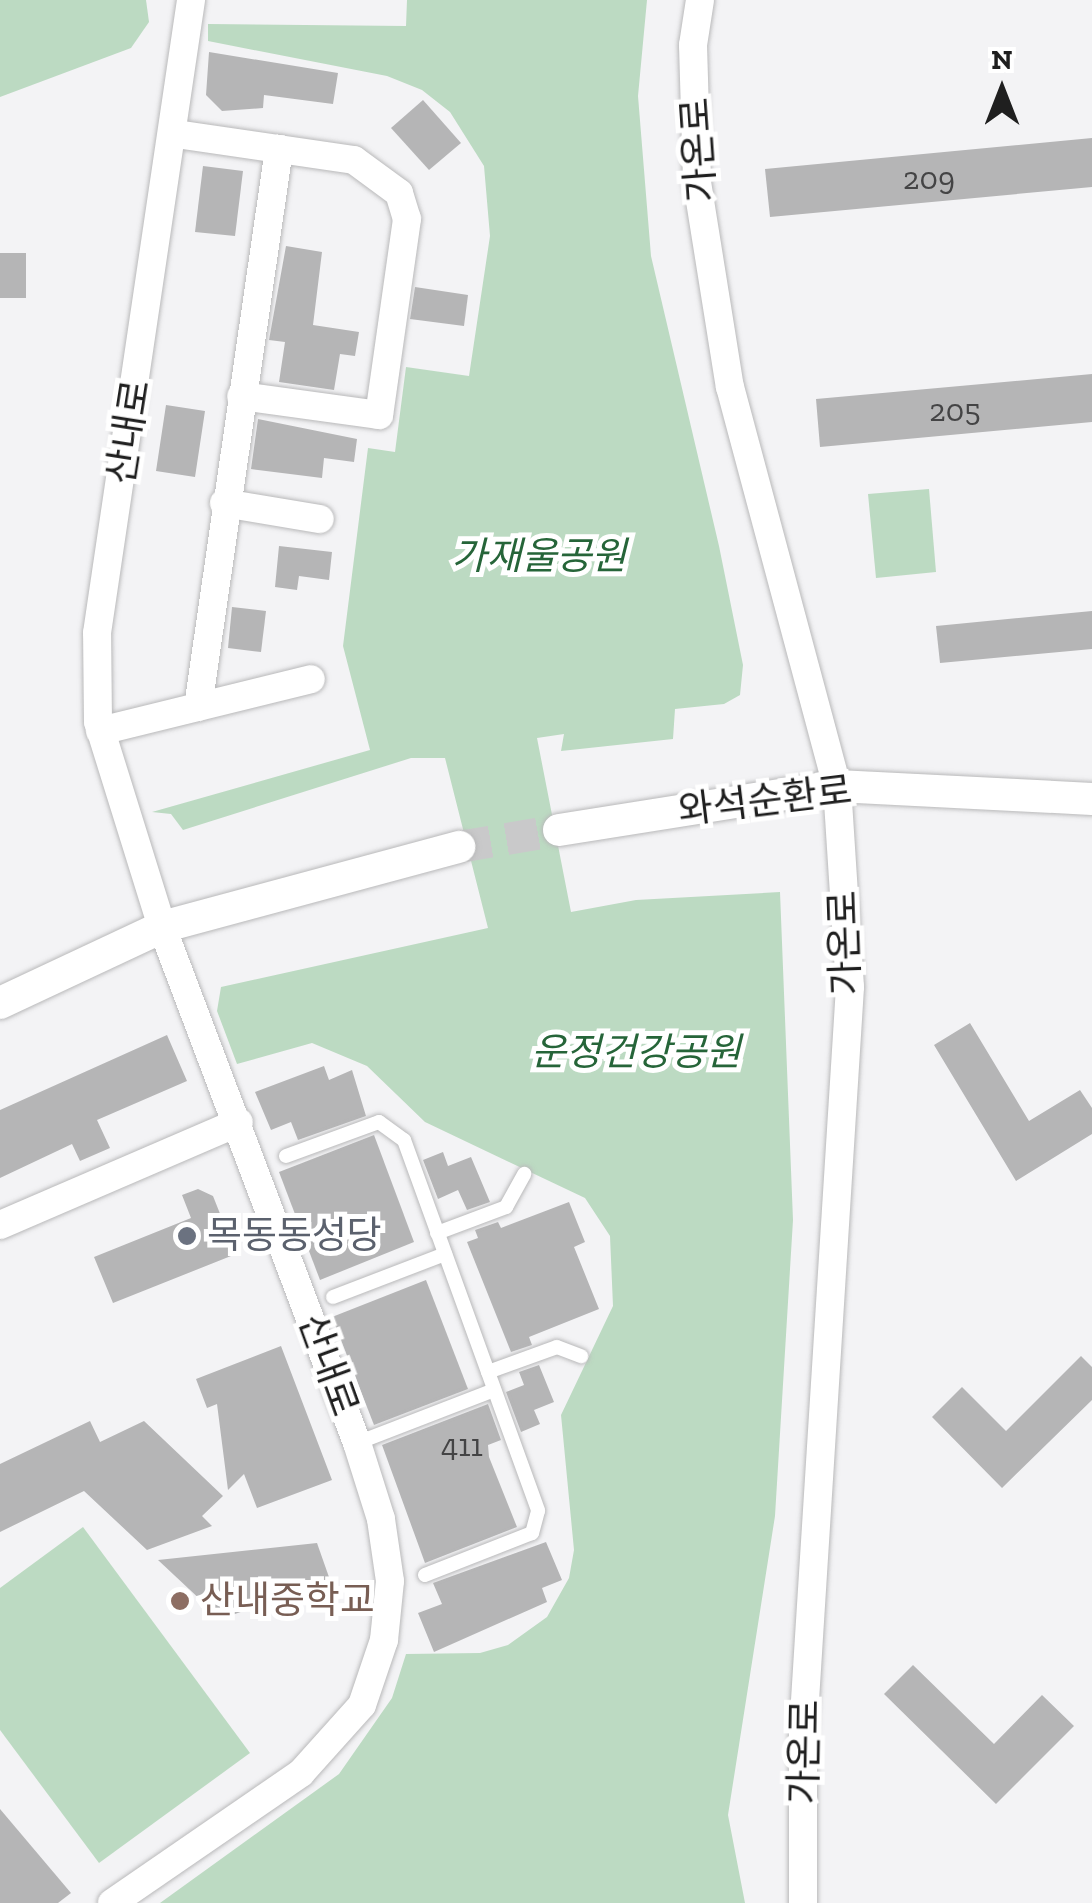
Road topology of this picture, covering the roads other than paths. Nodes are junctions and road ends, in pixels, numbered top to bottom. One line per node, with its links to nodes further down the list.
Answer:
1 (192, 0): 3 (street, 산내로)
2 (700, 0): 11 (street, 가온로)
3 (176, 134): 4 (street); 10 (street, 산내로)
4 (279, 150): 5 (street); 5 (street)
5 (241, 396): 6 (street)
6 (224, 503): 7 (street); 9 (street)
7 (320, 519)
8 (311, 679): 9 (street)
9 (198, 708): 10 (street)
10 (100, 731): 15 (street, 산내로)
11 (837, 786): 12 (street, 와석순환로); 13 (street, 와석순환로); 30 (street, 가온로)
12 (1092, 799)
13 (559, 830)
14 (459, 847): 15 (street)
15 (162, 927): 16 (street); 17 (street, 산내로)
16 (0, 1003)
17 (239, 1122): 20 (street); 27 (street, 산내로)
18 (286, 1156): 21 (lane)
19 (524, 1174): 21 (lane)
20 (0, 1226)
21 (438, 1232): 22 (lane)
22 (445, 1254): 23 (lane); 25 (lane)
23 (333, 1297)
24 (581, 1356): 25 (lane)
25 (488, 1372): 26 (lane)
26 (494, 1390): 27 (lane); 28 (lane)
27 (357, 1443): 29 (street, 산내로)
28 (425, 1576)
29 (112, 1903)
30 (803, 1903)

